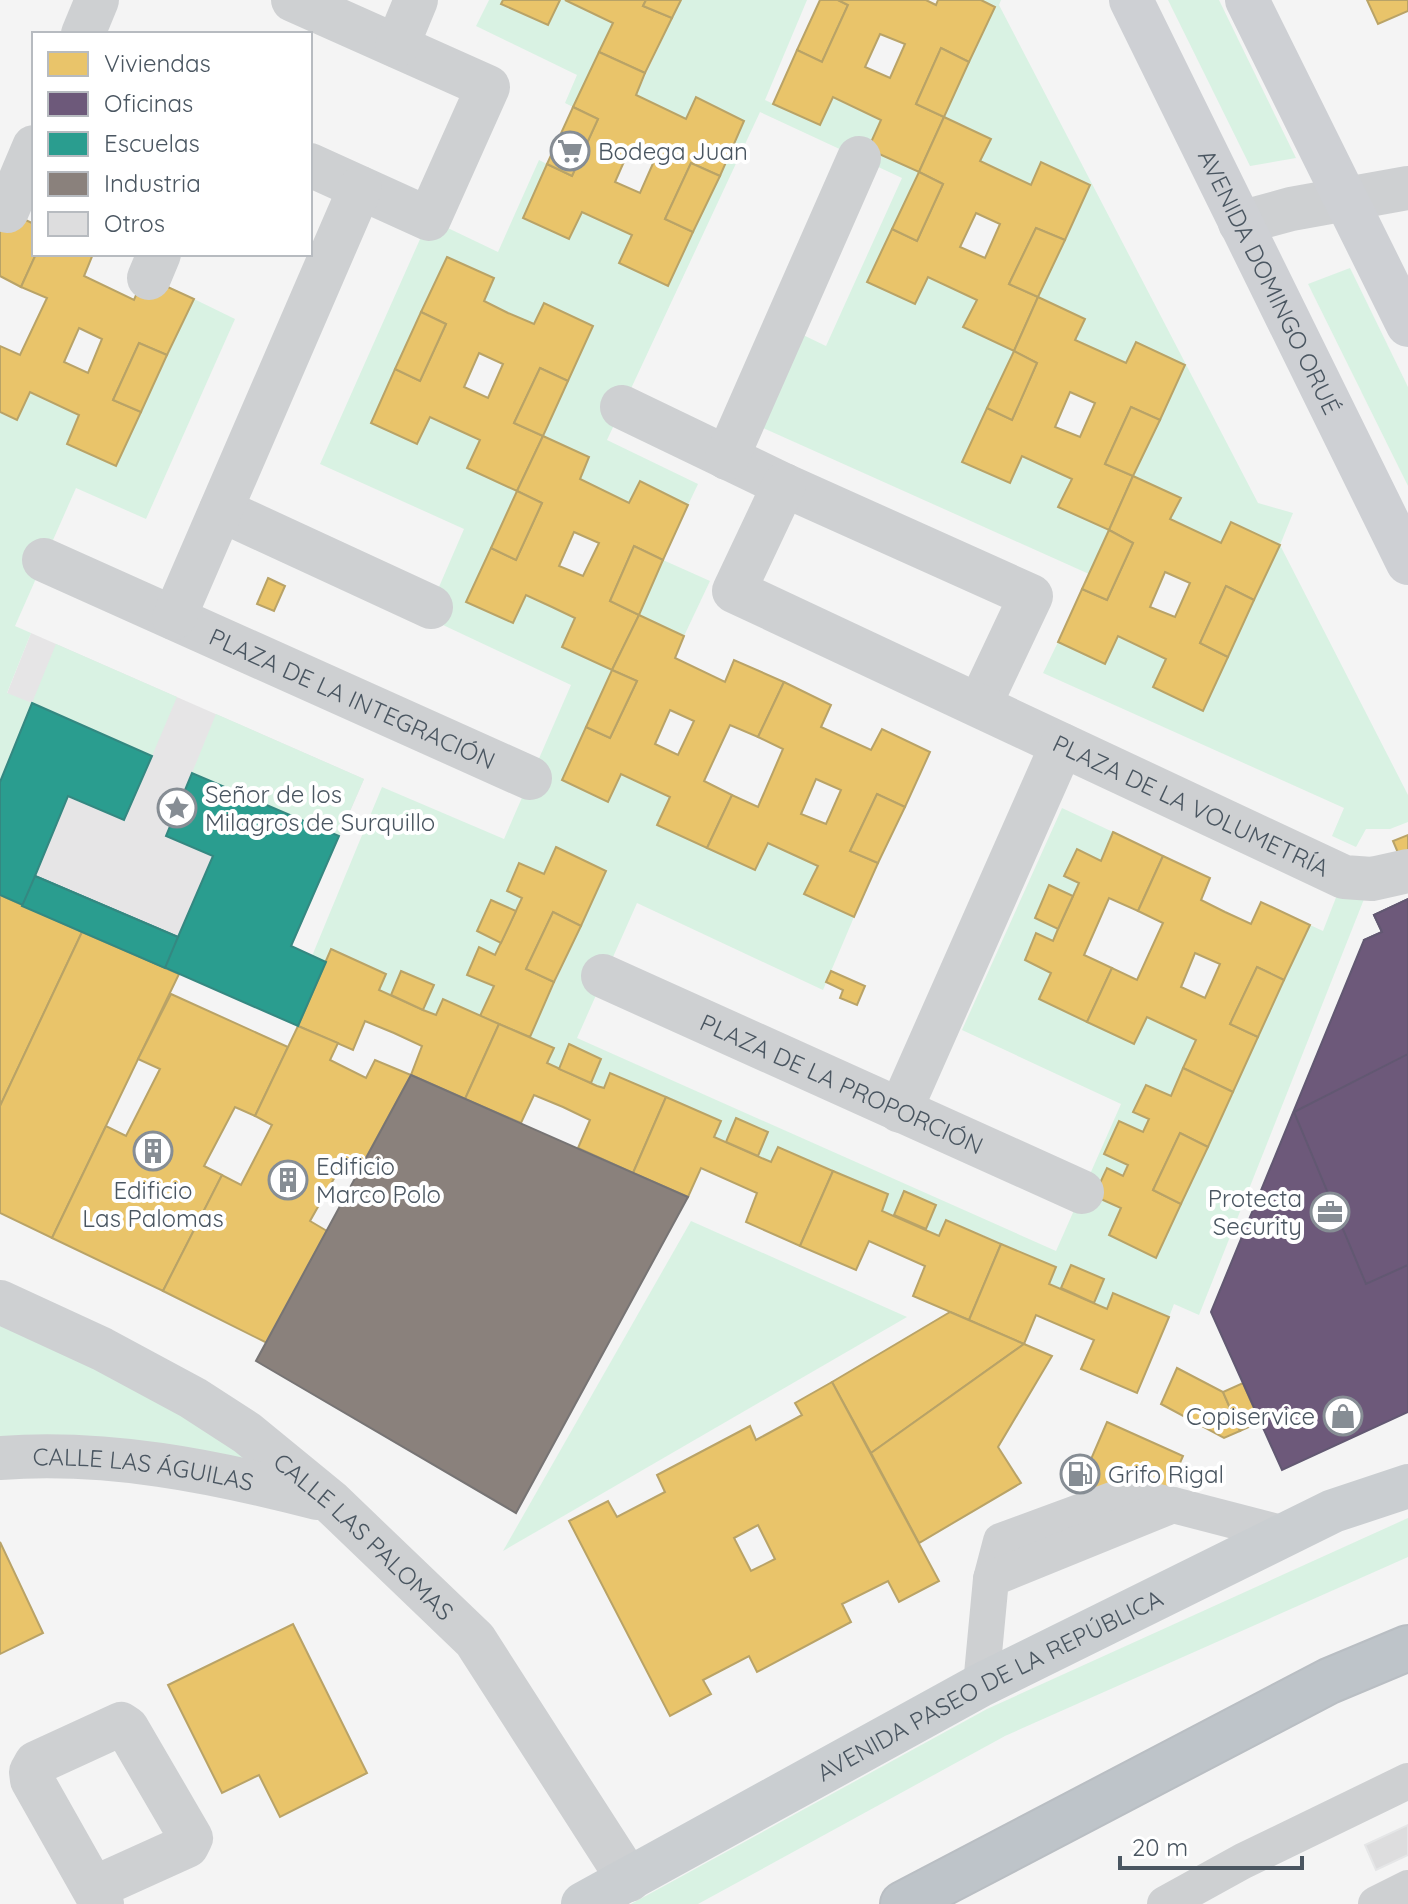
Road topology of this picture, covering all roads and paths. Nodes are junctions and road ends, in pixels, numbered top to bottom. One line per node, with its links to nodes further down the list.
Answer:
1 (97, 0): 6 (street)
2 (293, 0): 7 (street)
3 (416, 0): 7 (street)
4 (1131, 0): 15 (main road, AVENIDA DOMINGO ORUÉ)
5 (1247, 0): 13 (main road)
6 (84, 32)
7 (397, 46): 11 (street)
8 (32, 152): 14 (street)
9 (859, 158): 18 (street)
10 (312, 166): 11 (street)
11 (360, 188): 20 (street)
12 (1408, 188): 13 (street)
13 (1346, 199): 15 (street); 16 (main road)
14 (7, 211)
15 (1240, 223): 22 (main road, AVENIDA DOMINGO ORUÉ)
16 (1408, 325)
17 (622, 407): 18 (street)
18 (727, 458): 19 (street)
19 (784, 485): 25 (street, PLAZA DE LA VOLUMETRÍA); 25 (street)
20 (221, 510): 23 (street); 24 (street)
21 (44, 560): 24 (street, PLAZA DE LA INTEGRACIÓN)
22 (1408, 563)
23 (431, 607)
24 (174, 618): 27 (street, PLAZA DE LA INTEGRACIÓN)
25 (980, 704): 26 (street, PLAZA DE LA VOLUMETRÍA)
26 (1062, 745): 28 (street, PLAZA DE LA VOLUMETRÍA); 30 (street)
27 (530, 778)
28 (1408, 871)
29 (603, 976): 30 (street, PLAZA DE LA PROPORCIÓN)
30 (900, 1111): 31 (street, PLAZA DE LA PROPORCIÓN)
31 (1082, 1192)
32 (0, 1302): 35 (street, CALLE LAS PALOMAS)
33 (0, 1458): 35 (street, CALLE LAS ÁGUILAS)
34 (1408, 1486): 36 (main road, AVENIDA PASEO DE LA REPÚBLICA)
35 (330, 1501): 40 (street, CALLE LAS PALOMAS)
36 (1289, 1535): 38 (main road, AVENIDA PASEO DE LA REPÚBLICA); 38 (lane)
37 (1408, 1648): 43 (highway)
38 (981, 1685): 40 (main road, AVENIDA PASEO DE LA REPÚBLICA)
39 (1408, 1781): 44 (lane)
40 (629, 1880): 42 (main road, AVENIDA PASEO DE LA REPÚBLICA)
41 (1408, 1888): 45 (lane)
42 (583, 1904)
43 (903, 1904)
44 (1165, 1904)
45 (1376, 1904)

